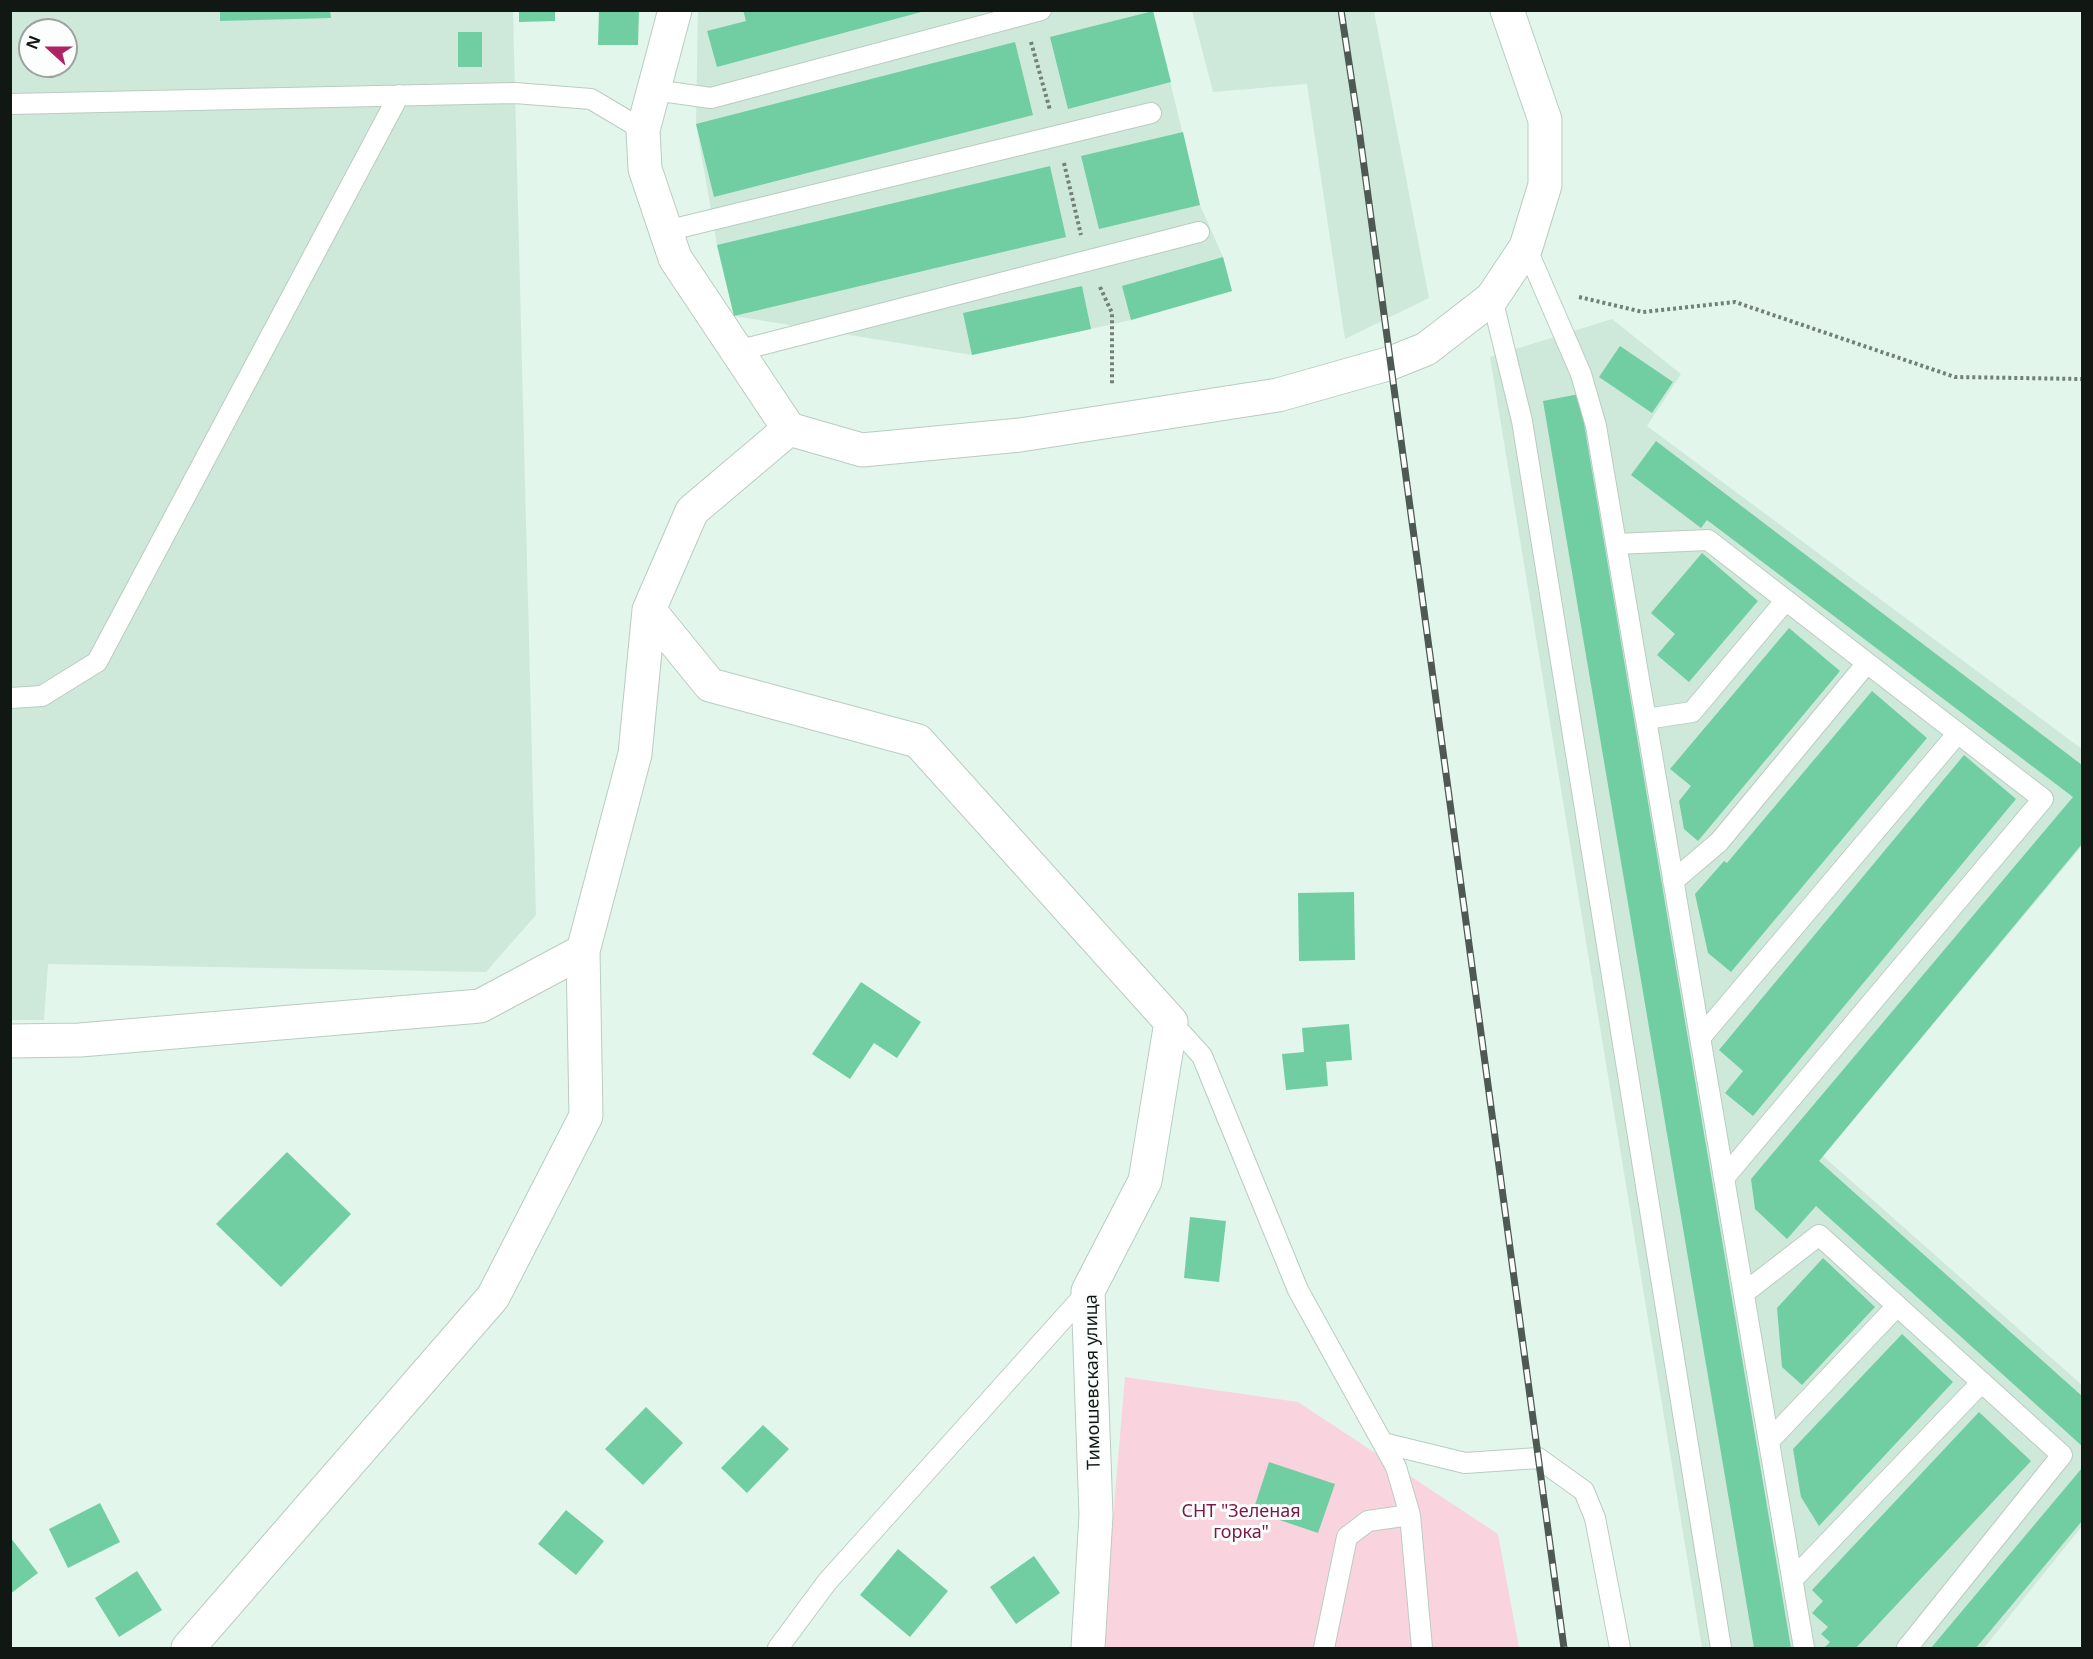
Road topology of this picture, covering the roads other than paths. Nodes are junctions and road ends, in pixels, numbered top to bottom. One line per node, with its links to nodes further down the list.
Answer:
1 (675, 10): 4 (street)
2 (1041, 10): 4 (lane)
3 (1507, 10): 11 (street)
4 (654, 90): 8 (street)
5 (399, 95): 6 (lane); 8 (lane); 19 (lane)
6 (10, 104)
7 (1151, 113): 9 (lane)
8 (643, 130): 9 (street)
9 (666, 231): 13 (street)
10 (1199, 232): 13 (lane)
11 (1526, 247): 12 (street); 15 (lane)
12 (1492, 298): 14 (street); 42 (lane)
13 (737, 351): 14 (street)
14 (789, 429): 17 (street)
15 (1616, 544): 16 (lane); 20 (lane)
16 (1786, 600): 18 (lane); 20 (lane)
17 (648, 610): 23 (street); 24 (street)
18 (1867, 663): 21 (lane); 22 (lane)
19 (10, 698)
20 (1647, 719): 22 (lane)
21 (1958, 733): 25 (lane); 27 (lane)
22 (1673, 881): 25 (lane)
23 (583, 951): 26 (street); 36 (street)
24 (1171, 1022): 28 (street, Тимошевская улица); 33 (lane)
25 (1700, 1038): 27 (lane)
26 (10, 1041)
27 (1724, 1178): 29 (lane)
28 (1088, 1291): 37 (lane); 38 (street, Тимошевская улица)
29 (1744, 1293): 30 (lane); 32 (lane)
30 (1897, 1306): 31 (lane); 32 (lane)
31 (1982, 1382): 35 (lane); 44 (lane)
32 (1769, 1441): 35 (lane)
33 (1383, 1443): 34 (lane); 41 (lane)
34 (1410, 1515): 39 (lane); 40 (lane)
35 (1793, 1579): 43 (lane)
36 (188, 1648)
37 (778, 1648)
38 (1088, 1648)
39 (1324, 1648)
40 (1422, 1648)
41 (1620, 1648)
42 (1721, 1648)
43 (1804, 1648)
44 (1907, 1648)

